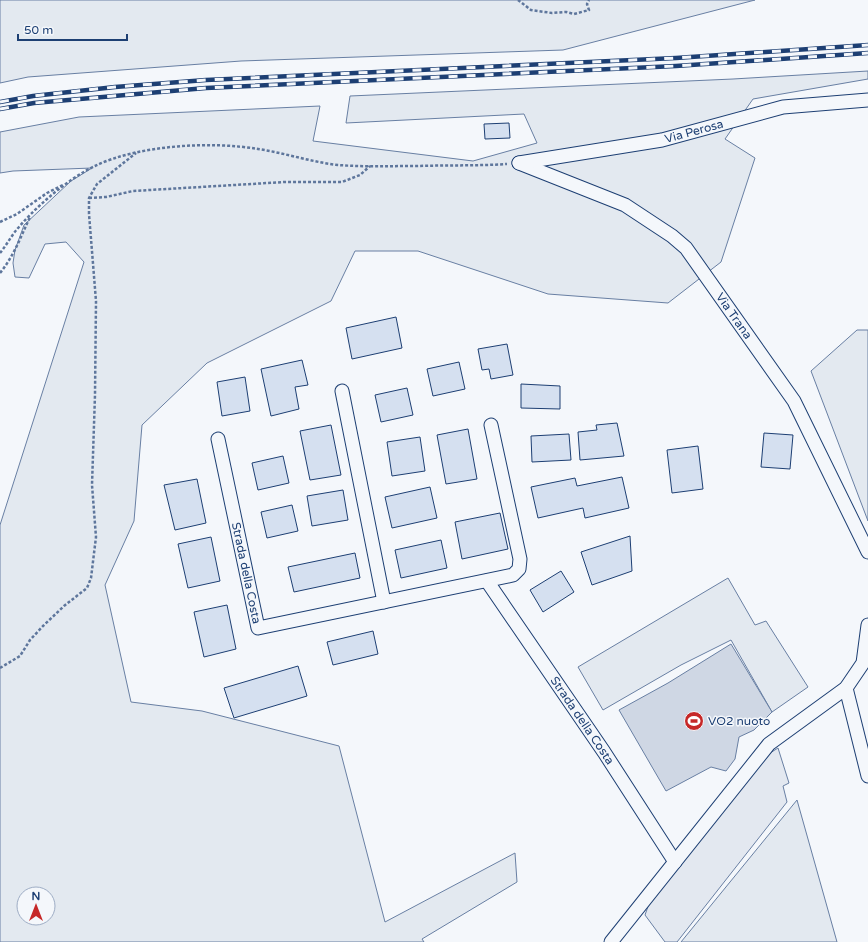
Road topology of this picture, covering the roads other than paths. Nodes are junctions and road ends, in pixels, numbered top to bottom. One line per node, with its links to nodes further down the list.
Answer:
1 (868, 100): 2 (street, Via Perosa)
2 (519, 163): 6 (street, Via Trana)
3 (342, 391): 8 (street)
4 (491, 424): 7 (street, Strada della Costa)
5 (218, 439): 8 (street, Strada della Costa)
6 (868, 552)
7 (487, 581): 8 (street, Strada della Costa); 12 (street, Strada della Costa)
8 (384, 602)
9 (868, 625): 10 (street)
10 (846, 688): 11 (street); 12 (street)
11 (868, 776)
12 (675, 862): 13 (street)
13 (611, 942)

